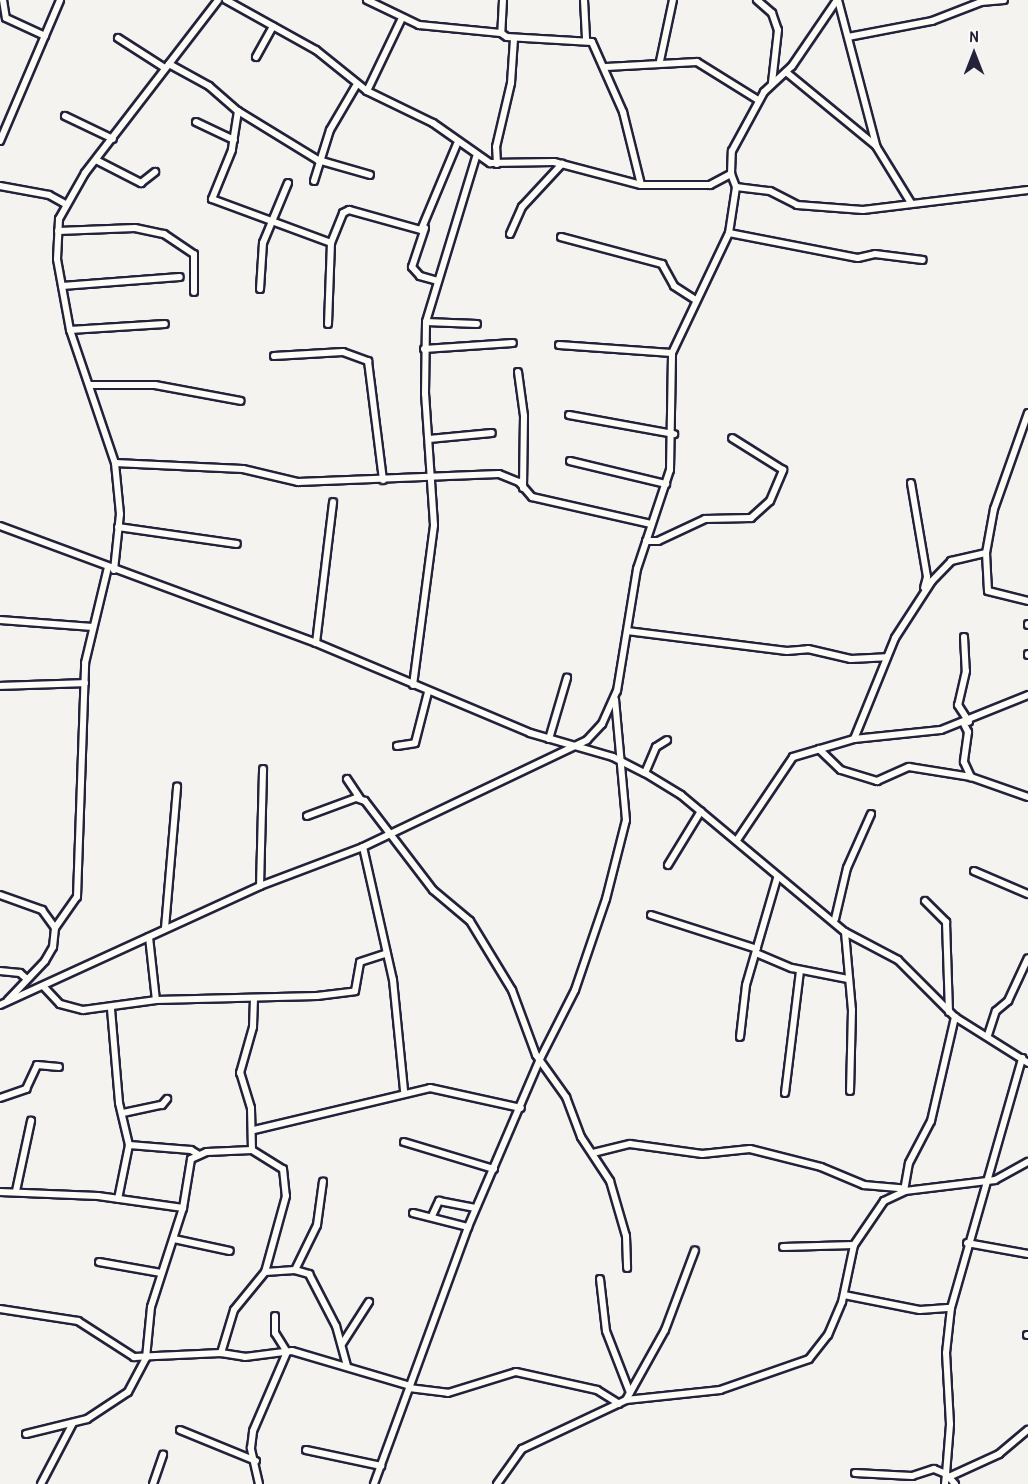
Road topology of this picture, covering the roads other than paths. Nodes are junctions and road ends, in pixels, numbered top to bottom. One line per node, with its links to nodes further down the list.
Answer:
1 (3, 0): 16 (street)
2 (60, 0): 16 (street)
3 (218, 0): 23 (street)
4 (226, 0): 14 (street)
5 (367, 0): 13 (street)
6 (503, 0): 15 (street)
7 (584, 0): 20 (street)
8 (673, 0): 22 (street)
9 (757, 0): 26 (street)
10 (838, 0): 17 (street); 25 (street)
11 (1004, 0): 12 (street)
12 (981, 1): 17 (street)
13 (402, 18): 15 (street); 28 (street)
14 (273, 26): 21 (street); 27 (street)
15 (501, 33): 19 (street)
16 (45, 36): 35 (street)
17 (848, 37): 37 (street)
18 (118, 38): 23 (street)
19 (514, 39): 20 (street); 41 (street)
20 (586, 39): 24 (street)
21 (256, 57)
22 (660, 61): 24 (street); 29 (street)
23 (167, 66): 30 (street); 33 (street)
24 (606, 67): 48 (street)
25 (786, 72): 26 (street); 37 (street)
26 (772, 83): 29 (street)
27 (357, 84): 28 (street); 40 (street)
28 (368, 91): 36 (street)
29 (758, 100): 44 (street)
30 (238, 111): 34 (street); 40 (street)
31 (65, 116): 33 (street)
32 (196, 122): 34 (street)
33 (113, 138): 39 (street)
34 (234, 140): 54 (street)
35 (0, 141)
36 (457, 144): 38 (street); 55 (street)
37 (876, 146): 52 (street)
38 (476, 157): 41 (street); 63 (street)
39 (96, 160): 43 (street); 53 (street)
40 (318, 160): 45 (street); 46 (street)
41 (497, 164): 42 (street)
42 (562, 164): 48 (street); 58 (street)
43 (155, 172)
44 (731, 174): 48 (street); 50 (street)
45 (370, 175)
46 (314, 181)
47 (288, 183): 54 (street)
48 (641, 185)
49 (0, 186): 53 (street)
50 (736, 187): 52 (street); 57 (street)
51 (1028, 190): 52 (street)
52 (912, 203)
53 (65, 204): 56 (street)
54 (269, 223): 60 (street); 65 (street)
55 (425, 227): 60 (street); 63 (street)
56 (58, 231): 64 (street); 66 (street)
57 (729, 233): 61 (street); 67 (street)
58 (510, 234)
59 (561, 237): 67 (street)
60 (331, 243): 70 (street)
61 (923, 260)
62 (180, 277): 64 (street)
63 (437, 281): 68 (street)
64 (62, 286): 72 (street)
65 (260, 289)
66 (194, 292)
67 (694, 299): 76 (street)
68 (426, 322): 71 (street); 75 (street)
69 (165, 324): 72 (street)
70 (328, 324)
71 (477, 324)
72 (70, 330): 79 (street)
73 (513, 343): 75 (street)
74 (559, 345): 76 (street)
75 (424, 350): 86 (street)
76 (672, 353): 84 (street)
77 (274, 356): 89 (street)
78 (518, 372): 93 (street)
79 (90, 386): 80 (street); 88 (street)
80 (241, 400)
81 (1028, 413): 100 (street)
82 (569, 415): 84 (street)
83 (492, 433): 86 (street)
84 (674, 434): 92 (street)
85 (732, 438): 98 (street)
86 (429, 439): 90 (street)
87 (570, 461): 92 (street)
88 (115, 463): 89 (street); 97 (street)
89 (382, 480): 90 (street)
90 (433, 480): 93 (street); 112 (street)
91 (911, 483): 102 (street)
92 (666, 484): 95 (street)
93 (523, 488): 95 (street)
94 (333, 502): 108 (street)
95 (651, 524): 98 (street)
96 (0, 526): 101 (street)
97 (118, 527): 99 (street); 101 (street)
98 (646, 542): 106 (street)
99 (237, 544)
100 (986, 553): 102 (street); 103 (street)
101 (111, 568): 105 (street); 108 (street)
102 (923, 592): 109 (street)
103 (1028, 602)
104 (0, 620): 105 (street)
105 (93, 627): 111 (street)
106 (627, 631): 109 (street); 116 (street)
107 (964, 637): 117 (street)
108 (316, 643): 112 (street)
109 (886, 657): 119 (street)
110 (567, 678): 118 (street)
111 (85, 683): 113 (street); 147 (street)
112 (413, 685): 114 (street)
113 (0, 686)
114 (428, 692): 118 (street); 122 (street)
115 (1028, 695): 117 (street)
116 (615, 699): 121 (street); 124 (street)
117 (966, 723): 119 (street); 127 (street)
118 (549, 739): 121 (street)
119 (854, 739): 123 (street)
120 (667, 740): 126 (street)
121 (573, 745): 124 (street); 135 (street)
122 (397, 746)
123 (819, 748): 127 (street); 136 (street)
124 (620, 761): 126 (street); 168 (street)
125 (263, 770): 141 (street)
126 (645, 773): 132 (street)
127 (971, 777): 130 (street)
128 (347, 779): 131 (street)
129 (177, 787): 148 (street)
130 (1028, 796)
131 (360, 798): 134 (street); 135 (street)
132 (701, 811): 136 (street); 138 (street)
133 (871, 814): 146 (street)
134 (308, 816)
135 (390, 834): 137 (street); 168 (street)
136 (737, 840): 140 (street)
137 (363, 847): 141 (street); 152 (street)
138 (668, 865)
139 (974, 871): 142 (street)
140 (777, 878): 146 (street); 151 (street)
141 (260, 886): 148 (street)
142 (1028, 894)
143 (0, 895): 147 (street)
144 (925, 901): 163 (street)
145 (651, 915): 151 (street)
146 (835, 919): 149 (street)
147 (55, 928): 156 (street)
148 (165, 928): 150 (street)
149 (845, 932): 157 (street); 163 (street)
150 (149, 937): 158 (street); 159 (street)
151 (757, 951): 154 (street); 166 (street)
152 (387, 953): 160 (street); 171 (street)
153 (1028, 958): 165 (street)
154 (800, 970): 157 (street); 173 (street)
155 (0, 971): 156 (street)
156 (27, 979): 161 (street)
157 (848, 979): 172 (street)
158 (44, 987): 161 (street); 162 (street)
159 (156, 1000): 160 (street); 162 (street)
160 (254, 1000): 179 (street)
161 (3, 1004)
162 (111, 1009): 177 (street)
163 (949, 1012): 164 (street)
164 (955, 1017): 165 (street); 189 (street)
165 (988, 1035): 167 (street)
166 (740, 1037)
167 (1022, 1058): 169 (street); 187 (street)
168 (540, 1059): 176 (street); 183 (street)
169 (1028, 1063)
170 (59, 1067): 174 (street)
171 (404, 1091): 176 (street); 179 (street)
172 (850, 1091)
173 (785, 1093)
174 (0, 1098)
175 (167, 1099): 177 (street)
176 (521, 1108): 186 (street)
177 (123, 1113): 181 (street)
178 (31, 1121): 190 (street)
179 (254, 1130): 182 (street)
180 (404, 1142): 186 (street)
181 (129, 1145): 184 (street); 192 (street)
182 (252, 1150): 184 (street); 208 (street)
183 (593, 1153): 189 (street); 206 (street)
184 (199, 1155): 193 (street)
185 (1028, 1162): 187 (street)
186 (494, 1169): 194 (street)
187 (986, 1180): 189 (street); 199 (street)
188 (323, 1181): 207 (street)
189 (903, 1190): 200 (street)
190 (16, 1191): 191 (street); 192 (street)
191 (0, 1192)
192 (118, 1198): 193 (street)
193 (183, 1208): 198 (street)
194 (476, 1208): 196 (street); 197 (street)
195 (413, 1213): 196 (street)
196 (432, 1216): 197 (street)
197 (468, 1227): 221 (street)
198 (174, 1239): 203 (street); 209 (street)
199 (967, 1244): 204 (street); 213 (street)
200 (854, 1245): 201 (street); 211 (street)
201 (783, 1247)
202 (695, 1250): 222 (street)
203 (230, 1251)
204 (1028, 1254)
205 (99, 1262): 209 (street)
206 (627, 1268)
207 (294, 1270): 208 (street); 216 (street)
208 (266, 1272): 218 (street)
209 (161, 1273): 219 (street)
210 (600, 1279): 222 (street)
211 (844, 1295): 213 (street); 223 (street)
212 (369, 1302): 216 (street)
213 (951, 1308): 234 (street)
214 (0, 1309): 219 (street)
215 (275, 1316): 217 (street)
216 (342, 1344): 220 (street)
217 (287, 1352): 218 (street); 220 (street); 231 (street)
218 (221, 1353): 219 (street)
219 (146, 1358): 225 (street)
220 (347, 1366): 221 (street)
221 (409, 1387): 224 (street); 232 (street)
222 (630, 1393): 223 (street)
223 (626, 1400): 224 (street)
224 (618, 1404): 239 (street)
225 (73, 1424): 228 (street); 235 (street)
226 (180, 1430): 231 (street)
227 (1028, 1430): 234 (street)
228 (27, 1434)
229 (306, 1450): 232 (street)
230 (163, 1455): 236 (street)
231 (256, 1461): 237 (street)
232 (381, 1466): 238 (street)
233 (855, 1473): 234 (street)
234 (949, 1475): 240 (street); 241 (street)
235 (40, 1484)
236 (153, 1484)
237 (259, 1484)
238 (374, 1484)
239 (498, 1484)
240 (945, 1484)
241 (955, 1484)

